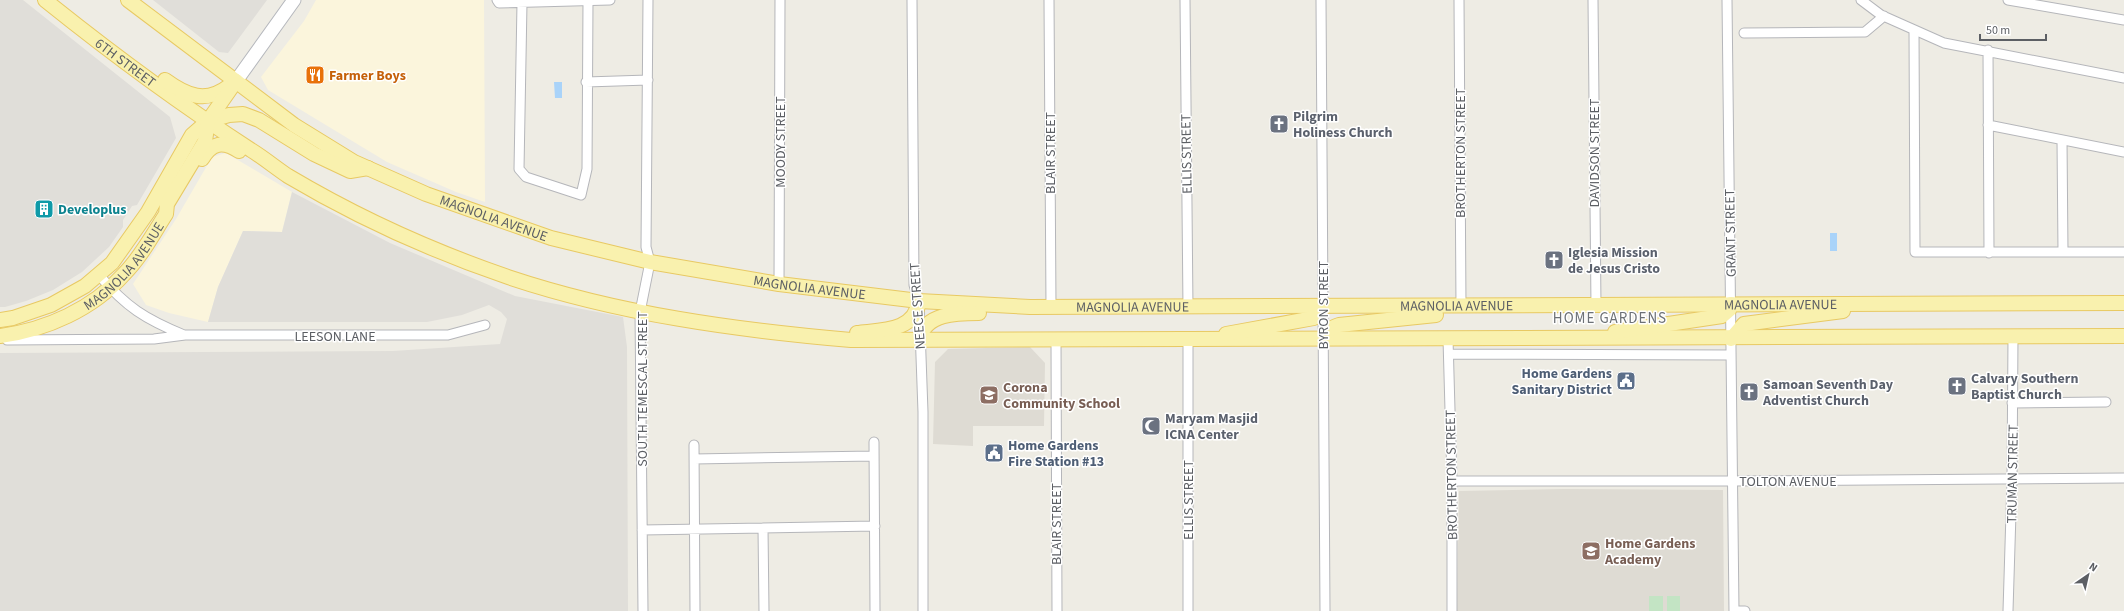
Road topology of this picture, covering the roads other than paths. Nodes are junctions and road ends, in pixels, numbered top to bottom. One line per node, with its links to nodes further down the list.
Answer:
1 (47, 0): 23 (main road, 6TH STREET)
2 (128, 0): 27 (main road)
3 (294, 0): 27 (main road)
4 (497, 0): 18 (street)
5 (610, 0): 17 (street)
6 (648, 0): 26 (street, SOUTH TEMESCAL STREET)
7 (780, 0): 41 (street, MOODY STREET)
8 (912, 0): 43 (street, NEECE STREET)
9 (1049, 0): 49 (street, BLAIR STREET)
10 (1185, 0): 52 (street, ELLIS STREET)
11 (1321, 0): 50 (street, BYRON STREET)
12 (1459, 0): 51 (street, BROTHERTON STREET)
13 (1593, 0): 47 (street, DAVIDSON STREET)
14 (1728, 0): 46 (street, GRANT STREET)
15 (1861, 0): 19 (street)
16 (2008, 0): 20 (street)
17 (588, 2): 18 (street); 28 (street)
18 (522, 3): 28 (street)
19 (1884, 16): 21 (street); 22 (street)
20 (2124, 20)
21 (1914, 30): 24 (street); 38 (street)
22 (1744, 33)
23 (92, 37): 27 (main road); 29 (main road, 6TH STREET)
24 (1988, 50): 25 (street); 30 (street)
25 (2124, 78)
26 (648, 80): 28 (street); 39 (street, SOUTH TEMESCAL STREET)
27 (236, 81): 29 (main road, MAGNOLIA AVENUE); 33 (main road, MAGNOLIA AVENUE)
28 (586, 82)
29 (208, 121): 33 (main road); 34 (main road); 35 (main road, MAGNOLIA AVENUE); 40 (main road, MAGNOLIA AVENUE)
30 (1988, 125): 31 (street); 38 (street)
31 (2062, 140): 32 (street); 36 (street)
32 (2124, 152)
33 (368, 168): 39 (main road, MAGNOLIA AVENUE)
34 (286, 174): 35 (main road); 53 (main road)
35 (166, 214): 42 (main road, MAGNOLIA AVENUE)
36 (2063, 252): 37 (street); 38 (street)
37 (2124, 252)
38 (1989, 253)
39 (650, 262): 41 (main road, MAGNOLIA AVENUE); 53 (street, SOUTH TEMESCAL STREET)
40 (99, 275): 42 (street, LEESON LANE); 54 (main road, MAGNOLIA AVENUE)
41 (779, 284): 43 (main road, MAGNOLIA AVENUE)
42 (109, 287): 56 (street, LEESON LANE); 57 (main road, MAGNOLIA AVENUE)
43 (919, 301): 48 (main road, MAGNOLIA AVENUE); 60 (main road); 62 (street, NEECE STREET)
44 (1901, 303): 45 (main road, MAGNOLIA AVENUE); 46 (main road, MAGNOLIA AVENUE); 61 (main road)
45 (2124, 303)
46 (1731, 304): 47 (main road, MAGNOLIA AVENUE); 61 (street, GRANT STREET); 64 (main road)
47 (1596, 306): 51 (main road, MAGNOLIA AVENUE)
48 (1030, 307): 49 (main road, MAGNOLIA AVENUE); 62 (main road)
49 (1051, 307): 52 (main road, MAGNOLIA AVENUE)
50 (1323, 307): 51 (main road, MAGNOLIA AVENUE); 52 (main road, MAGNOLIA AVENUE); 66 (main road); 67 (street, BYRON STREET)
51 (1461, 307): 67 (main road)
52 (1188, 308)
53 (640, 312): 60 (main road); 83 (street, SOUTH TEMESCAL STREET)
54 (0, 320)
55 (484, 325): 56 (street, LEESON LANE)
56 (185, 335): 65 (street, LEESON LANE)
57 (0, 336)
58 (2124, 336): 59 (main road)
59 (2013, 337): 61 (main road); 72 (street, TRUMAN STREET)
60 (819, 338): 62 (main road)
61 (1731, 338): 64 (main road); 70 (street, GRANT STREET)
62 (919, 339): 68 (main road); 89 (street, NEECE STREET)
63 (1448, 339): 64 (main road); 67 (main road); 69 (street, BROTHERTON STREET)
64 (1567, 339)
65 (0, 340)
66 (1188, 340): 67 (main road); 68 (main road); 91 (street, ELLIS STREET)
67 (1323, 340): 92 (street, BYRON STREET)
68 (1056, 341): 90 (street, BLAIR STREET)
69 (1449, 354): 70 (street); 79 (street, BROTHERTON STREET)
70 (1731, 355): 80 (street, GRANT STREET)
71 (2106, 402): 72 (street)
72 (2012, 403): 78 (street, TRUMAN STREET)
73 (874, 442): 75 (street)
74 (694, 445): 76 (street)
75 (874, 456): 76 (street); 81 (street)
76 (694, 459): 84 (street)
77 (2124, 478): 78 (street, TOLTON AVENUE)
78 (2012, 480): 80 (street, TOLTON AVENUE); 96 (street, TRUMAN STREET)
79 (1452, 481): 80 (street, TOLTON AVENUE); 93 (street, BROTHERTON STREET)
80 (1731, 481): 94 (street, GRANT STREET)
81 (875, 526): 82 (street); 88 (street)
82 (763, 528): 84 (street); 87 (street)
83 (642, 530): 84 (street); 85 (street, SOUTH TEMESCAL STREET)
84 (695, 530): 86 (street)
85 (643, 611)
86 (695, 611)
87 (764, 611)
88 (876, 611)
89 (923, 611)
90 (1057, 611)
91 (1188, 611)
92 (1325, 611)
93 (1452, 611)
94 (1734, 611): 95 (street)
95 (1745, 611)
96 (2008, 611)

